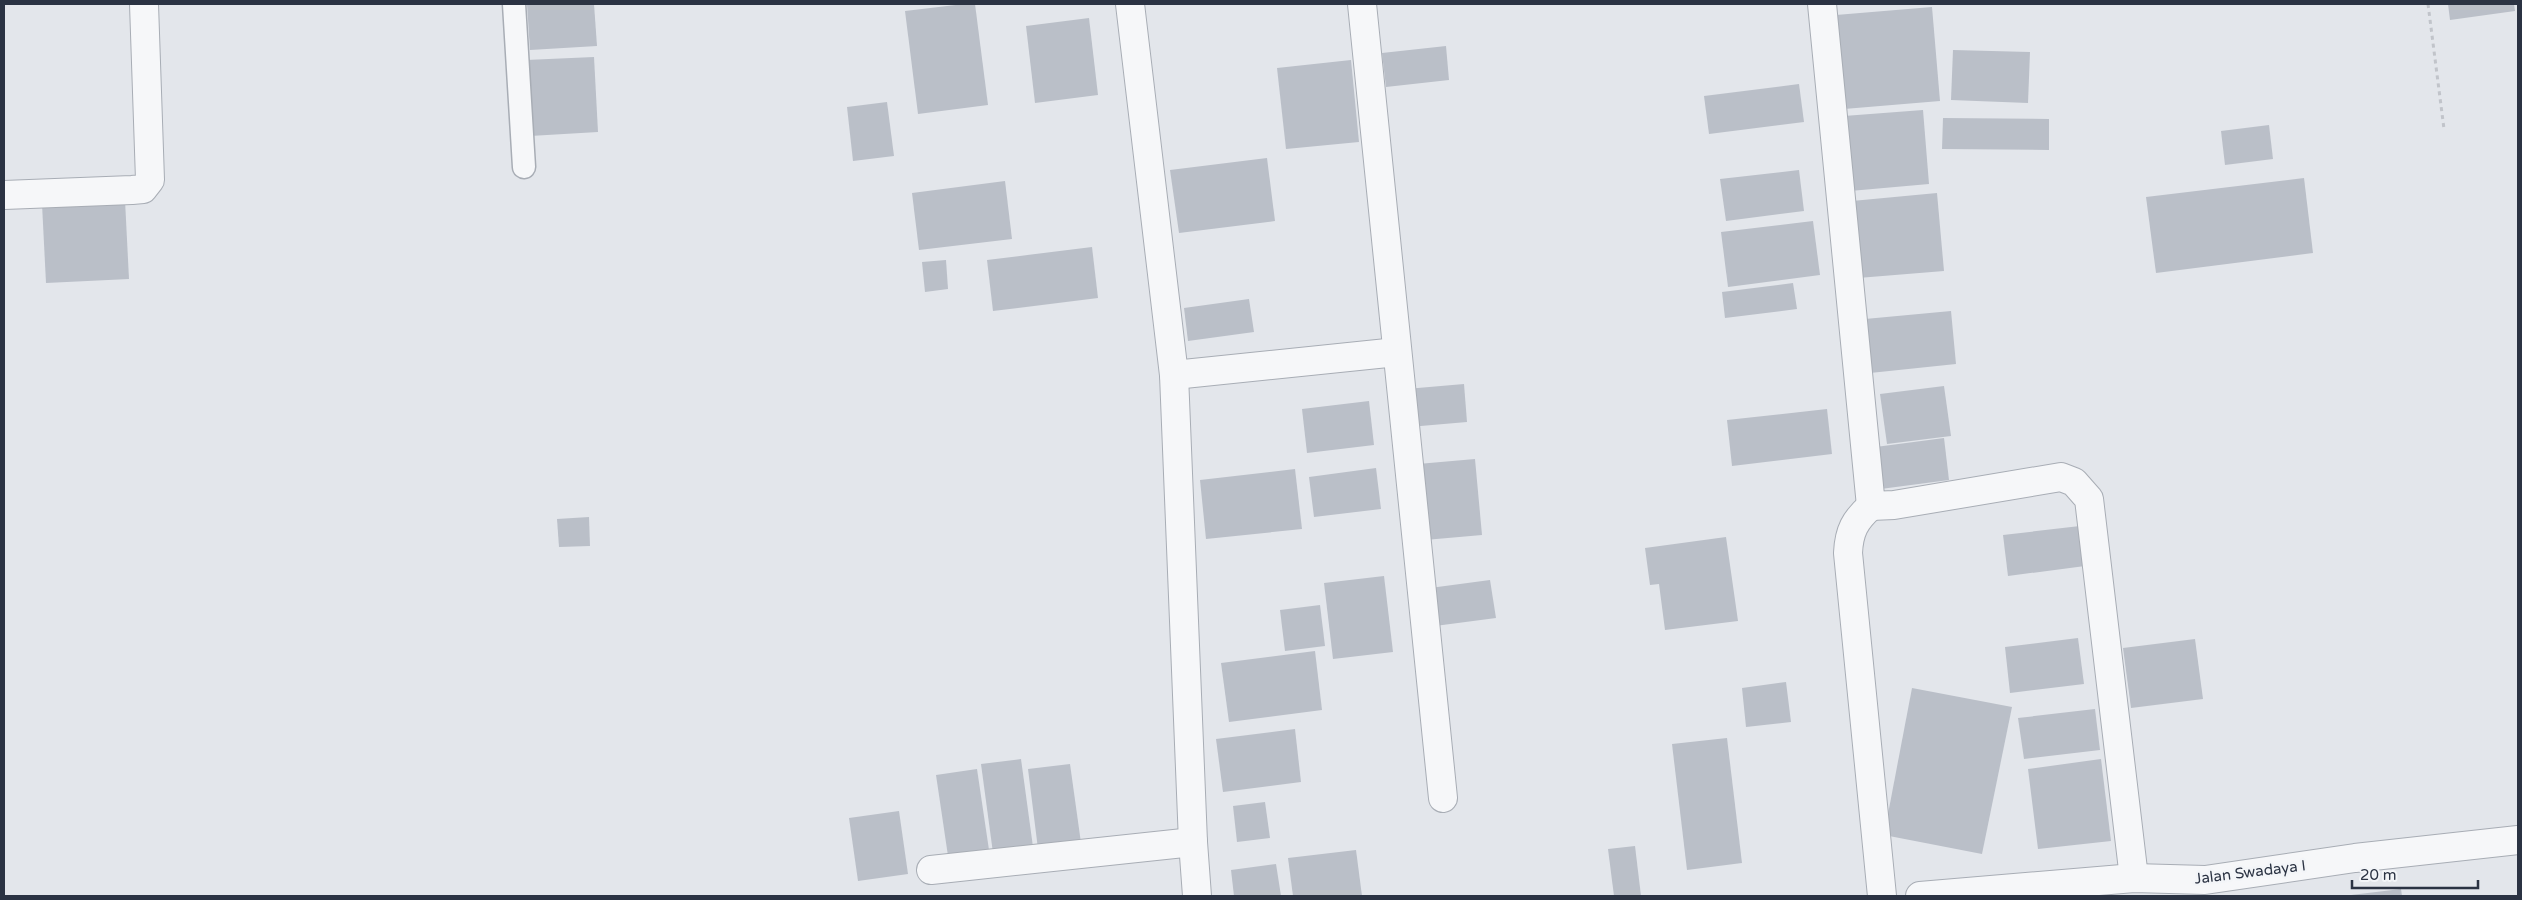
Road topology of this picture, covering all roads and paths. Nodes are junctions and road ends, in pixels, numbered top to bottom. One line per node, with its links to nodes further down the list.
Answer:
1 (144, 4): 9 (street)
2 (514, 4): 8 (lane)
3 (1130, 4): 11 (street)
4 (1362, 4): 10 (street)
5 (1822, 4): 12 (street)
6 (2428, 4): 7 (path)
7 (2444, 129)
8 (524, 168)
9 (4, 195)
10 (1397, 352): 11 (street); 13 (street)
11 (1174, 375): 15 (street)
12 (1871, 506): 17 (street); 20 (street)
13 (1443, 798)
14 (2518, 840): 18 (street, Jalan Swadaya I)
15 (1193, 842): 16 (street); 19 (street)
16 (931, 870)
17 (2134, 878): 18 (street, Jalan Swadaya I); 21 (street, Jalan Swadaya I)
18 (2207, 888)
19 (1197, 896)
20 (1882, 896)
21 (1920, 896)

